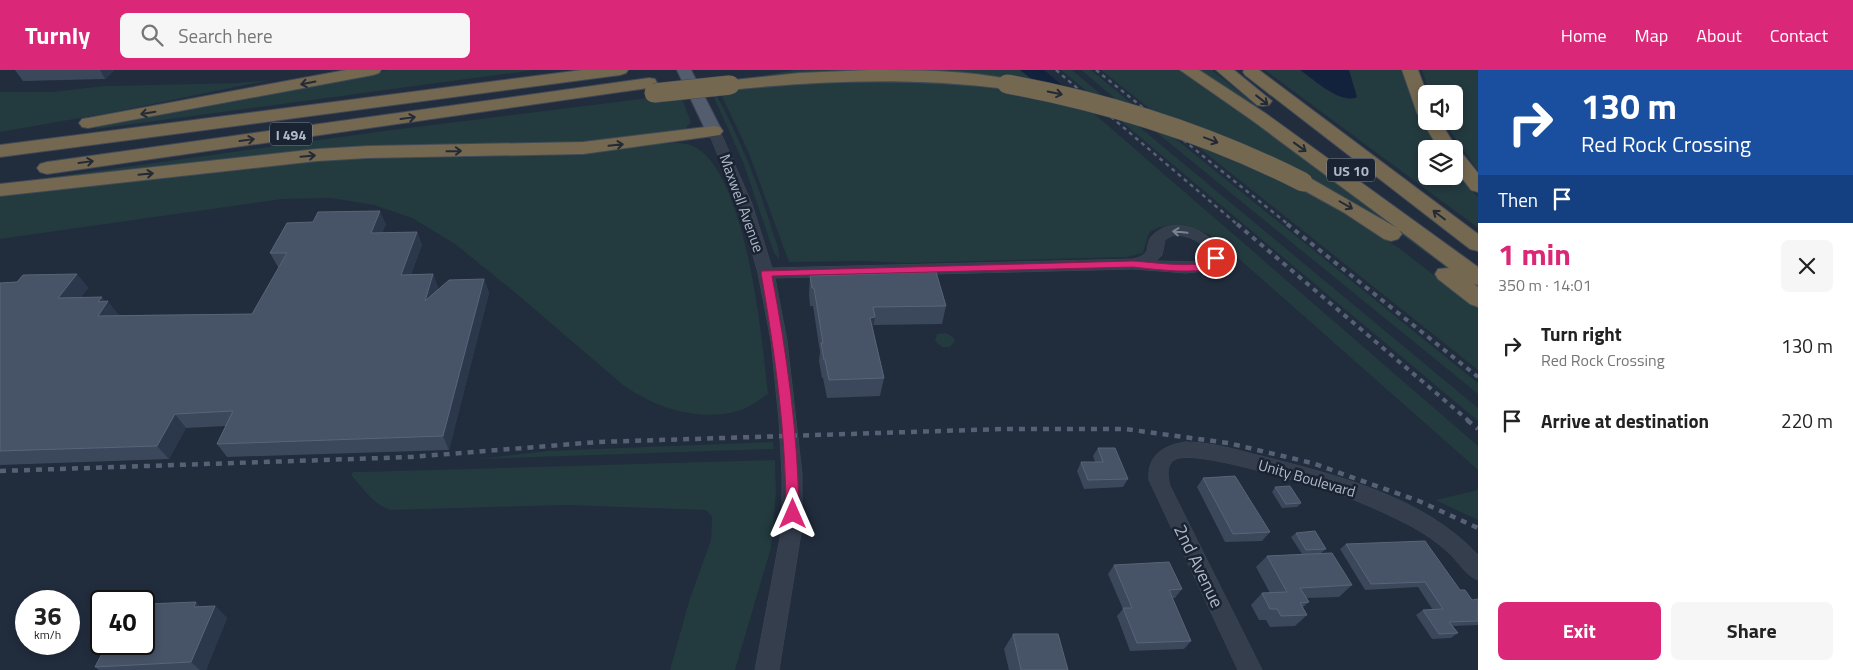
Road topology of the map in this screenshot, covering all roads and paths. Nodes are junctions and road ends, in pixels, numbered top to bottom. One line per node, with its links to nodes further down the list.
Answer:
1 (373, 70): 13 (highway, one-way to 13)
2 (566, 70): 11 (highway)
3 (620, 70): 11 (highway, I 494)
4 (684, 70): 12 (main road, Maxwell Avenue)
5 (1188, 70): 24 (highway, one-way to 24)
6 (1224, 70): 22 (highway, US 10, one-way to 22)
7 (1248, 70): 20 (highway, US 10, one-way to 7)
8 (1410, 70): 10 (highway)
9 (729, 75): 17 (highway, I 494, one-way to 9, bridge); 25 (highway, one-way to 25, bridge)
10 (1418, 92)
11 (282, 114): 13 (highway, I 494)
12 (714, 131): 19 (highway, one-way to 12); 23 (street, Maxwell Avenue)
13 (55, 137): 14 (highway); 15 (highway, I 494)
14 (0, 139)
15 (0, 151)
16 (1463, 167): 18 (highway)
17 (0, 174)
18 (1478, 186)
19 (0, 190)
20 (1478, 244)
21 (1133, 264): 21 (street, one-way to 21); 23 (street)
22 (1478, 269)
23 (766, 273): 28 (street, Maxwell Avenue)
24 (1478, 278)
25 (1478, 299)
26 (1162, 460): 27 (street, Unity Boulevard); 29 (street, 2nd Avenue)
27 (1478, 570)
28 (767, 670)
29 (1250, 670)

